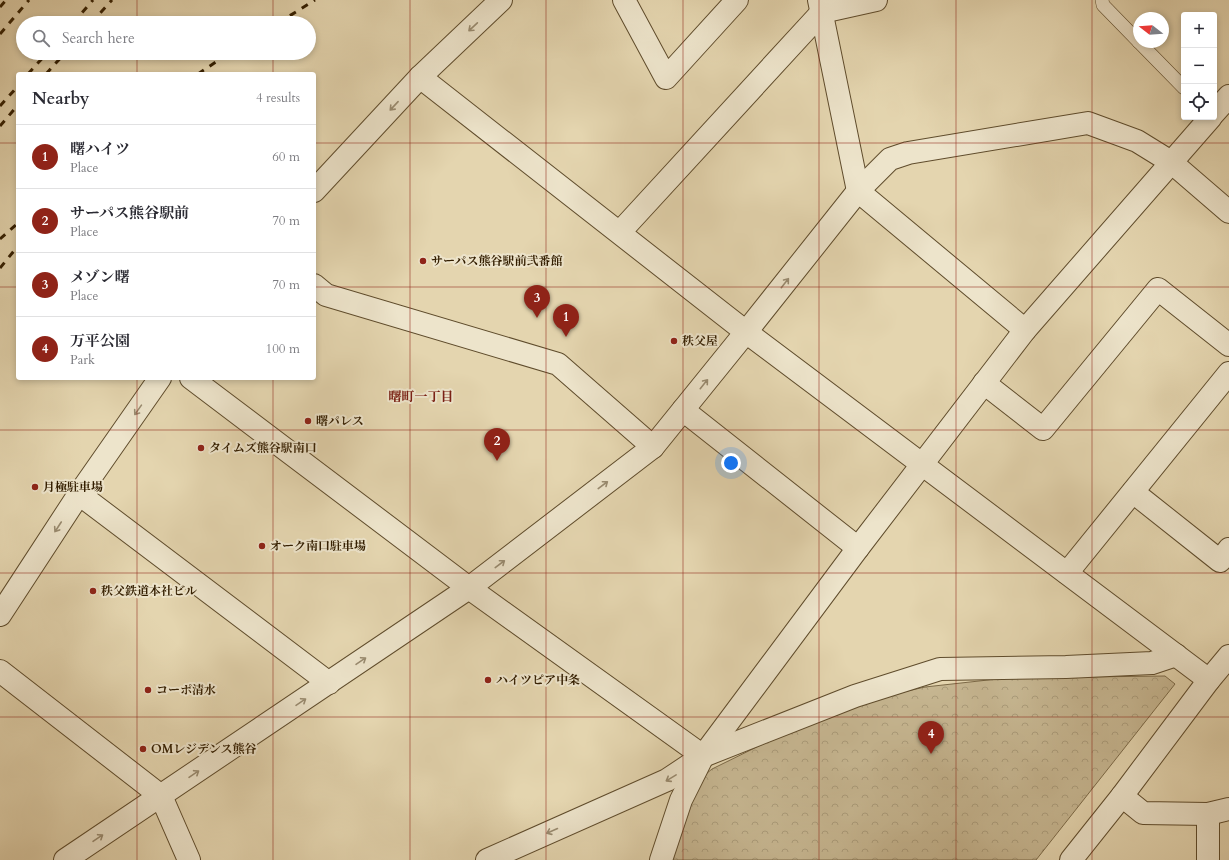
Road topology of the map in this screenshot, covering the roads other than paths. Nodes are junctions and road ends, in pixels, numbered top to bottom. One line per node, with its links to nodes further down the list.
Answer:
1 (501, 0): 9 (street, one-way to 9)
2 (624, 0): 3 (street)
3 (737, 0)
4 (876, 0): 6 (street)
5 (1102, 0): 7 (lane)
6 (820, 6): 16 (street); 18 (street)
7 (1133, 36)
8 (1145, 48): 10 (lane)
9 (420, 77): 15 (street, one-way to 15); 18 (street)
10 (1181, 85)
11 (1229, 96): 12 (street)
12 (1217, 110)
13 (1208, 120): 14 (street)
14 (1171, 162): 16 (street); 17 (street); 20 (street)
15 (316, 189)
16 (858, 191): 20 (street); 21 (street, one-way to 16)
17 (1229, 212)
18 (620, 232): 21 (street)
19 (316, 287): 28 (street)
20 (1026, 330): 26 (street)
21 (746, 332): 27 (street, one-way to 21); 29 (street)
22 (1229, 345): 26 (street)
23 (1229, 373): 30 (street)
24 (159, 380): 31 (street, one-way to 31)
25 (194, 380): 35 (street)
26 (984, 383): 29 (street)
27 (683, 410): 28 (street); 32 (street)
28 (653, 447): 35 (street, one-way to 28)
29 (922, 464): 32 (street); 34 (street)
30 (1133, 492): 33 (street); 34 (street)
31 (80, 494): 36 (street, one-way to 36); 41 (street)
32 (858, 548): 42 (street)
33 (1229, 549)
34 (1067, 573): 37 (street)
35 (469, 588): 41 (street, one-way to 35); 42 (street)
36 (0, 615)
37 (1176, 655): 40 (street); 42 (street)
38 (1229, 656): 40 (street)
39 (0, 671): 43 (street)
40 (1209, 680): 44 (street)
41 (329, 683): 43 (street, one-way to 41)
42 (703, 756): 48 (street, one-way to 48); 49 (street)
43 (161, 796): 46 (street, one-way to 43); 47 (street)
44 (1122, 796): 45 (street); 50 (street)
45 (1219, 812): 51 (street)
46 (65, 860)
47 (189, 860)
48 (487, 860)
49 (661, 860)
50 (1071, 860)
51 (1208, 860)

